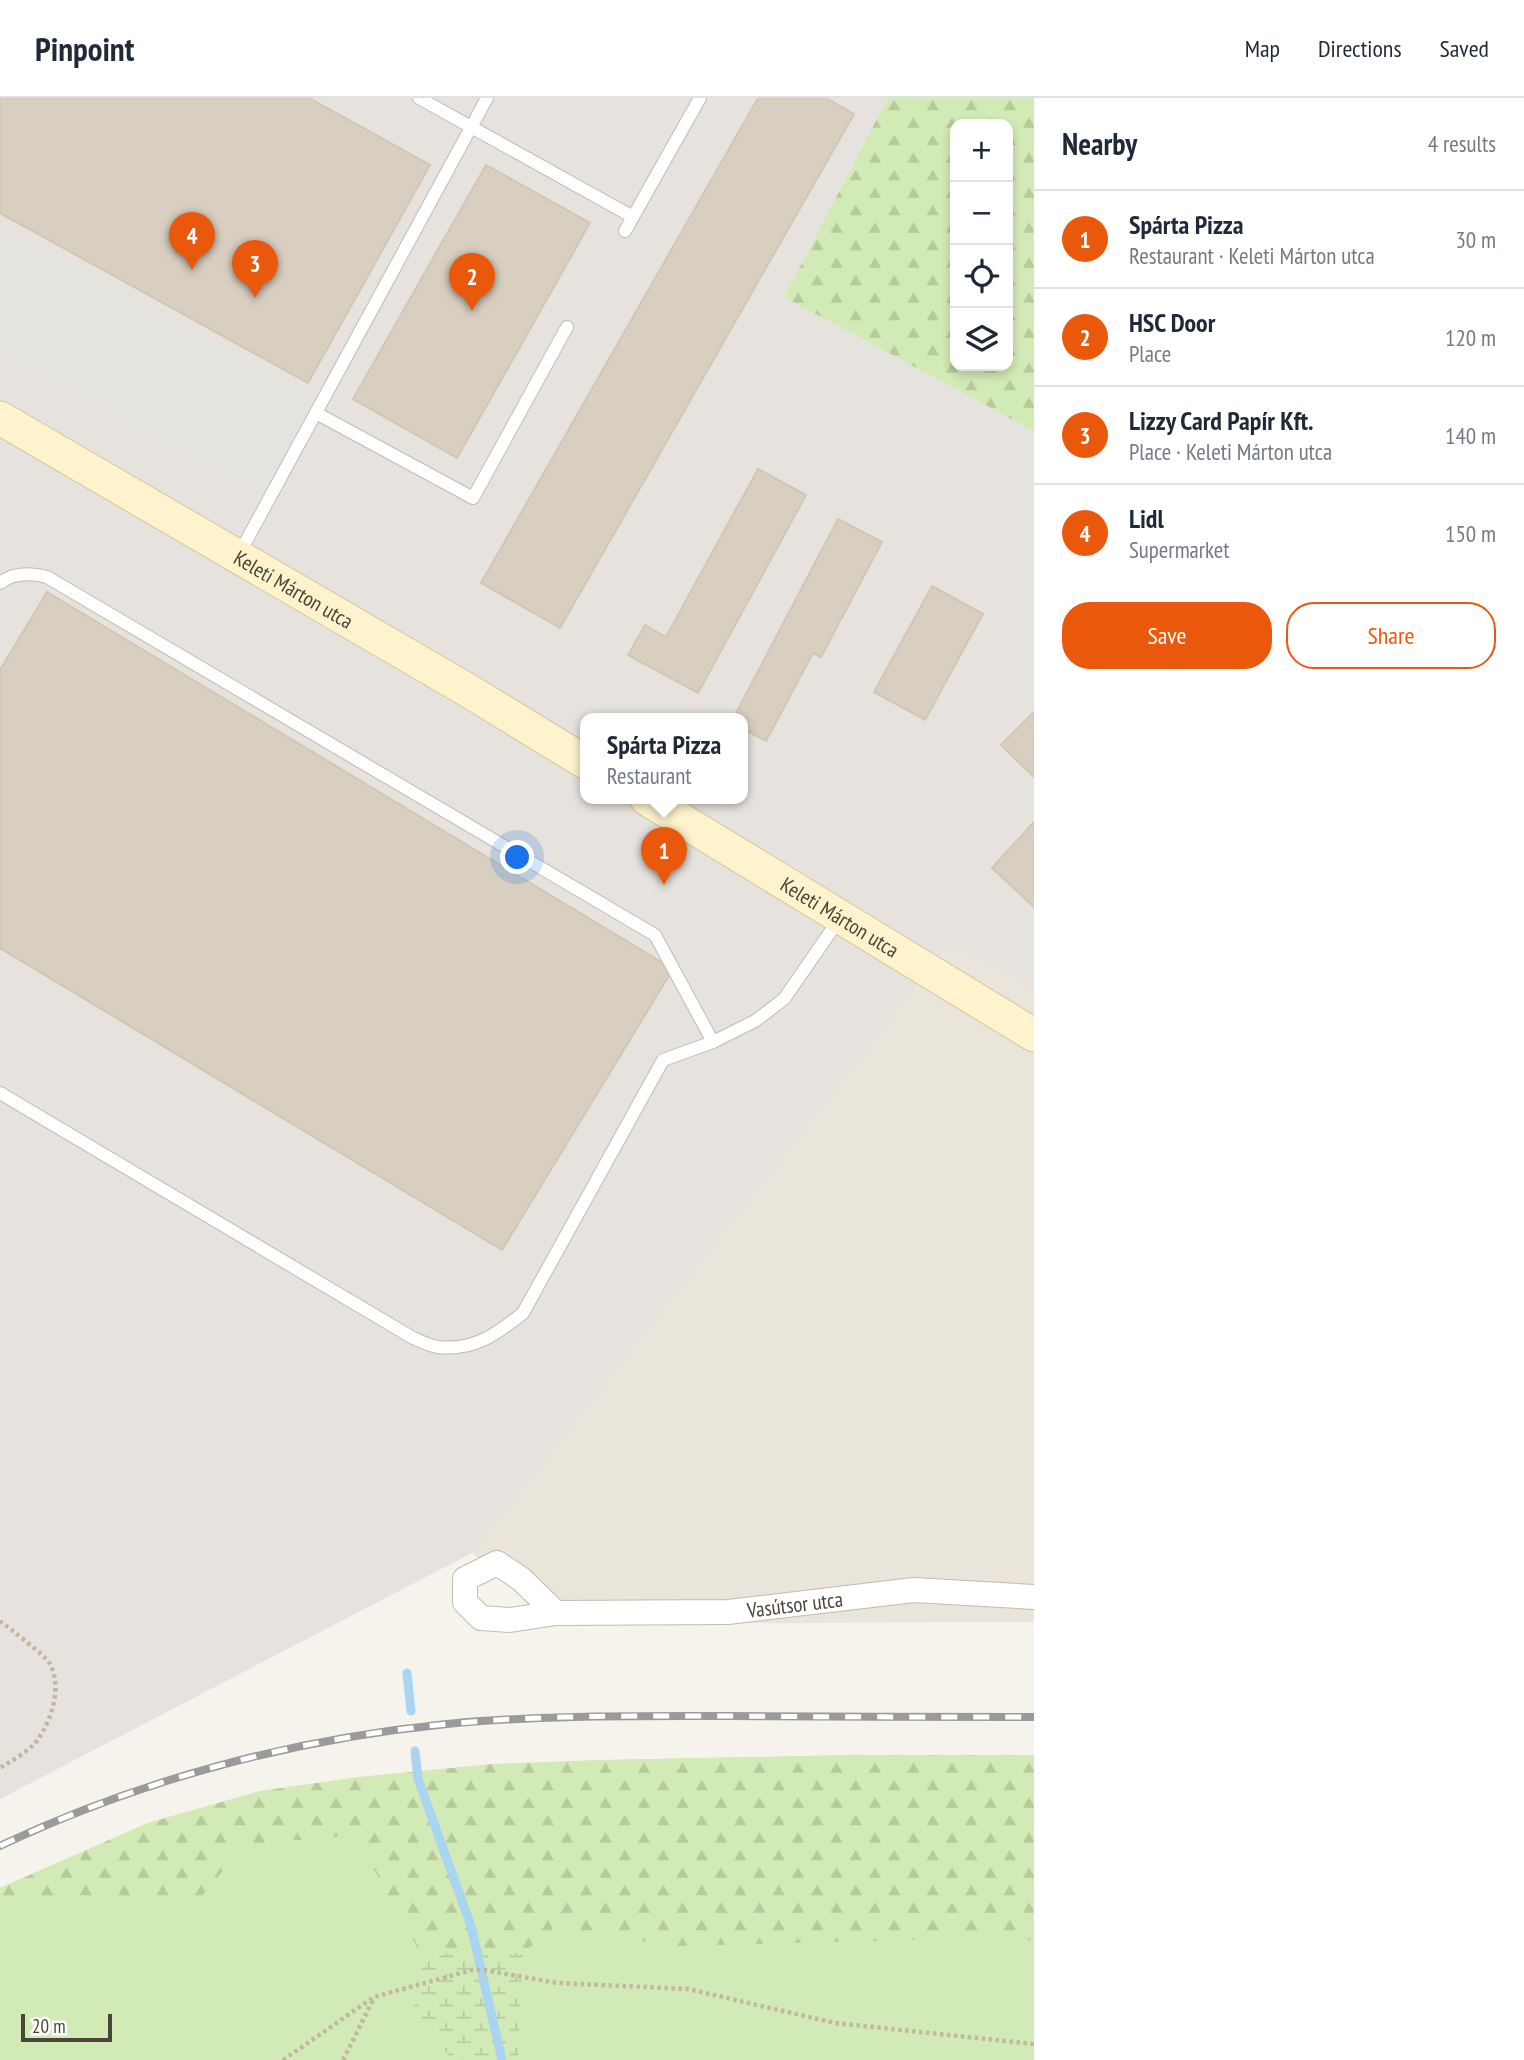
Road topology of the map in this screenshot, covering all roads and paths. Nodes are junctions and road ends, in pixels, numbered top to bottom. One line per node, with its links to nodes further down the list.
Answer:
1 (419, 98): 4 (lane)
2 (487, 98): 4 (lane)
3 (700, 98): 5 (lane)
4 (471, 127): 5 (lane); 8 (lane)
5 (633, 217): 6 (lane)
6 (625, 231)
7 (566, 327): 8 (lane)
8 (316, 413): 10 (lane)
9 (0, 418): 10 (main road, Keleti Márton utca)
10 (238, 556): 12 (main road, Keleti Márton utca)
11 (0, 583): 16 (lane)
12 (580, 759)
13 (655, 804): 14 (main road, Keleti Márton utca)
14 (840, 917): 15 (main road, Keleti Márton utca); 16 (lane)
15 (1034, 1035)
16 (713, 1042): 17 (lane)
17 (0, 1093)
18 (1034, 1597): 19 (street, Vasútsor utca)
19 (556, 1613)
20 (0, 1621): 21 (path)
21 (0, 1768)
22 (374, 1997): 23 (path); 24 (path); 25 (path)
23 (1034, 2044)
24 (284, 2060)
25 (344, 2060)

